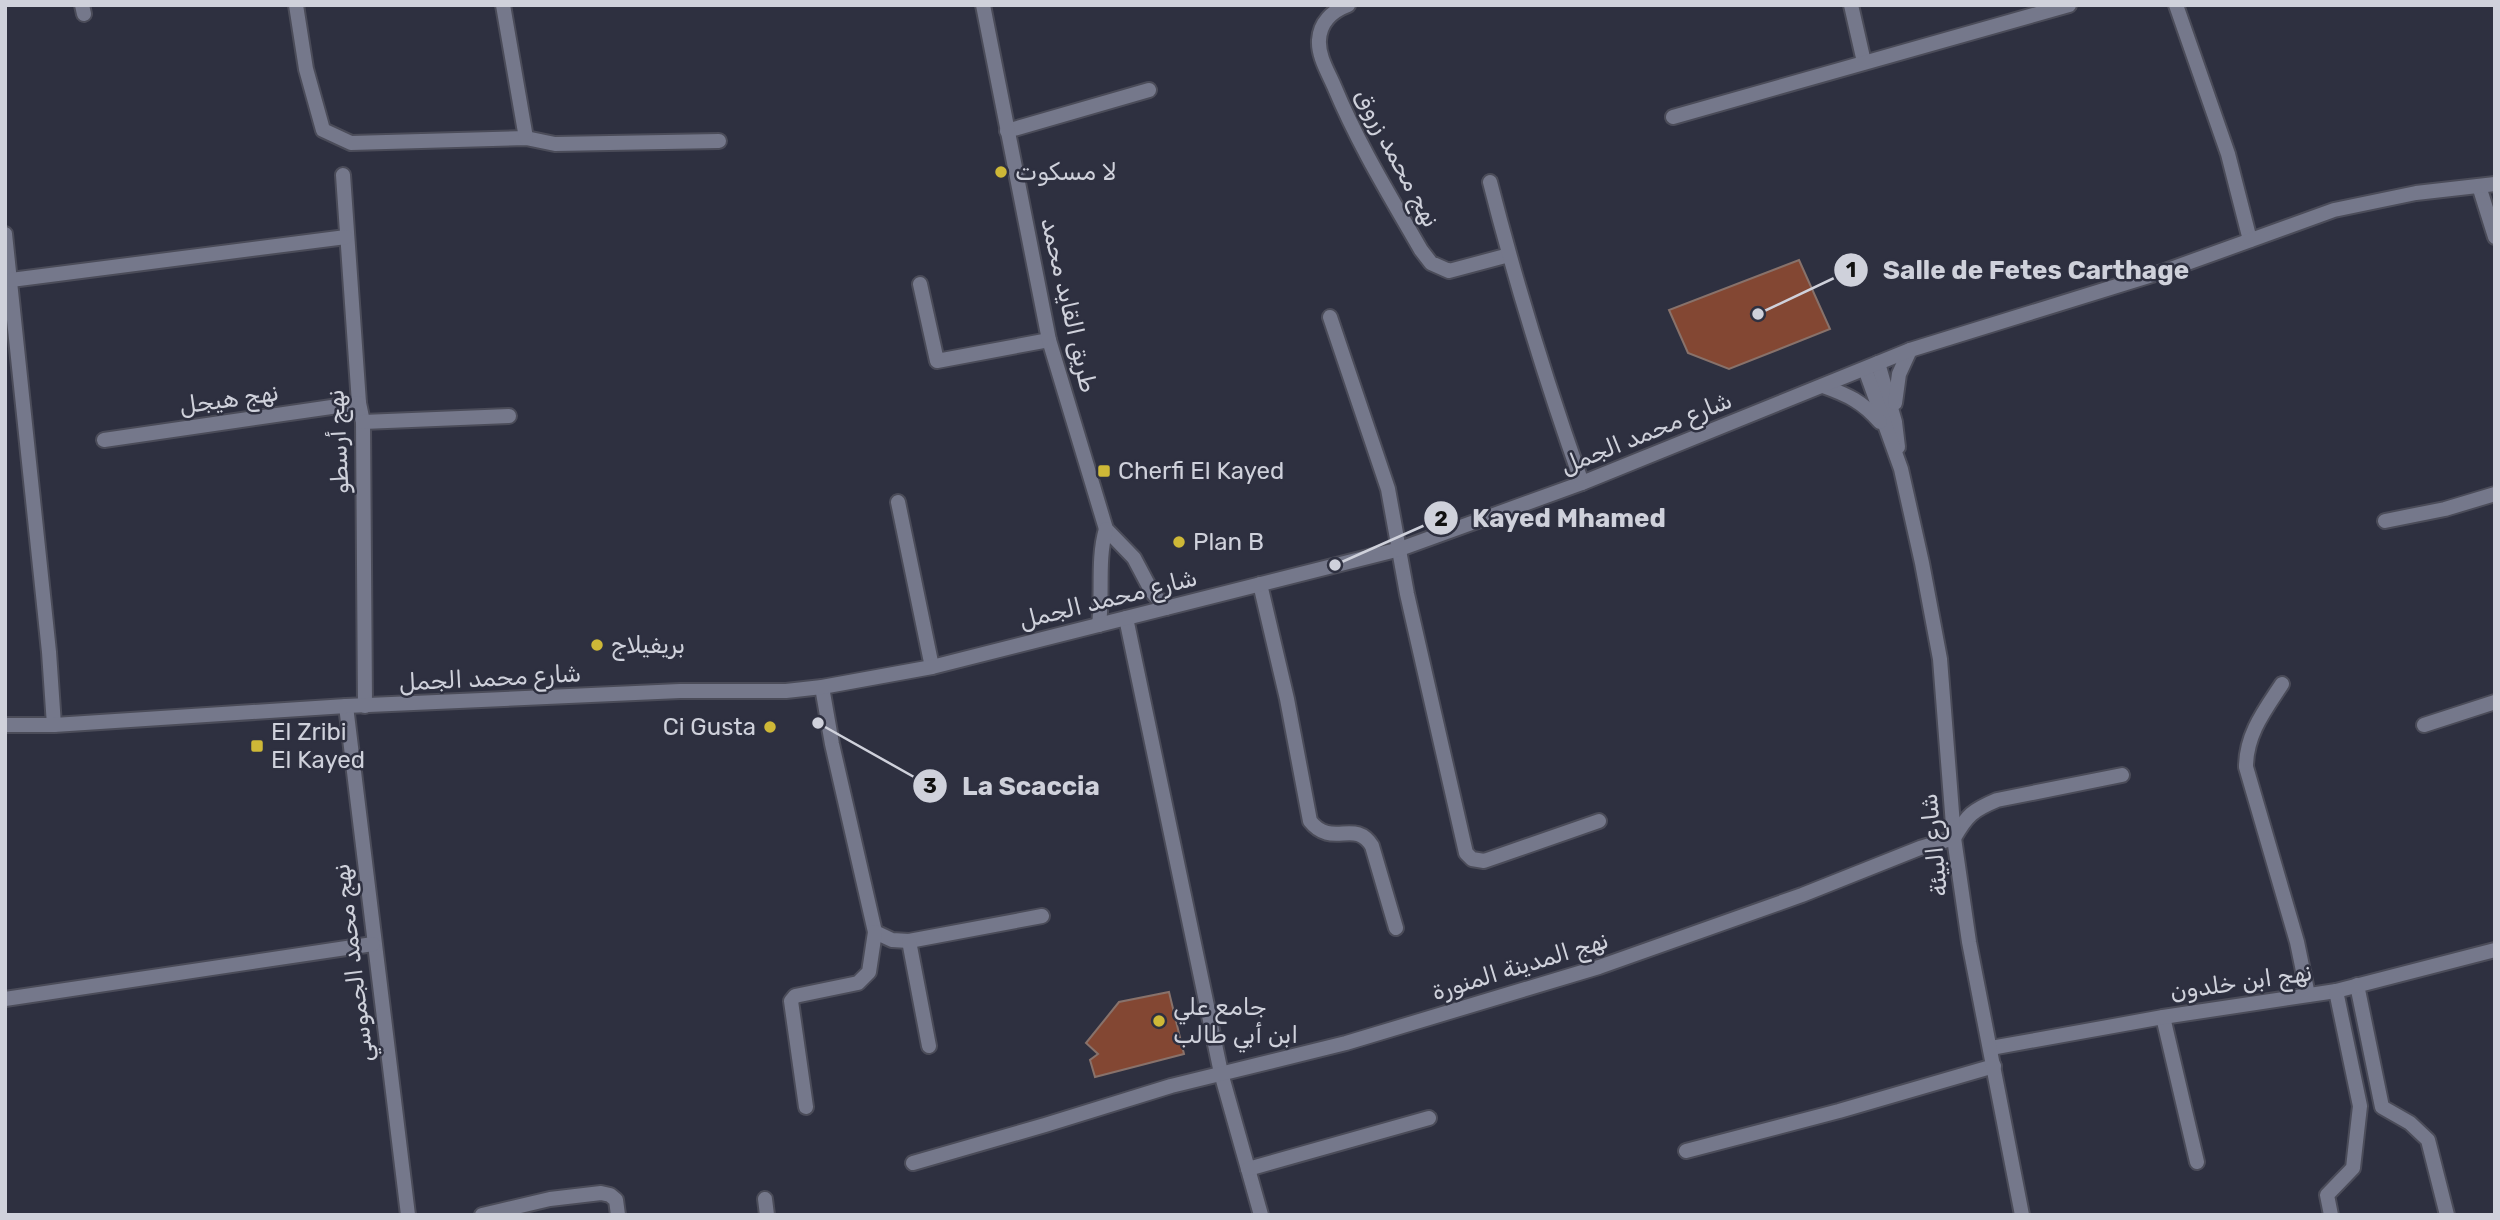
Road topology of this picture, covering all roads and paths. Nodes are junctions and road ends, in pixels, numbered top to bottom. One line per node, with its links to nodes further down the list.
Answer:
1 (296, 5): 12 (street)
2 (503, 5): 12 (street)
3 (983, 5): 11 (street, طريق القايد محمد)
4 (1348, 5): 22 (street, نهج محمد زروق)
5 (1851, 5): 8 (street)
6 (2069, 5): 8 (street)
7 (2176, 5): 21 (street)
8 (1864, 62): 10 (street)
9 (1149, 90): 11 (street)
10 (1674, 117)
11 (1007, 131): 26 (street, طريق القايد محمد)
12 (526, 138): 13 (street)
13 (719, 141)
14 (343, 176): 19 (street, نهج أرسطو)
15 (1490, 182): 22 (street)
16 (2495, 184): 17 (street, شارع محمد الجمل)
17 (2479, 186): 20 (street); 21 (street, شارع محمد الجمل)
18 (5, 234): 23 (street)
19 (346, 237): 23 (street); 30 (street, نهج أرسطو)
20 (2495, 237)
21 (2250, 240): 27 (street, شارع محمد الجمل)
22 (1508, 254): 35 (street)
23 (11, 280): 52 (street)
24 (919, 284): 26 (street)
25 (1330, 317): 40 (street)
26 (1049, 340): 39 (street, طريق القايد محمد)
27 (1910, 350): 28 (street, شارع محمد الجمل); 33 (street)
28 (1872, 366): 29 (street, شارع محمد الجمل); 33 (street, شارع البيئة)
29 (1823, 386): 33 (street); 35 (street, شارع محمد الجمل)
30 (359, 403): 32 (street, نهج أرسطو); 34 (street, نهج هيجل)
31 (509, 416): 32 (street)
32 (363, 422): 50 (street, نهج أرسطو)
33 (1891, 425): 56 (street, شارع البيئة)
34 (104, 440)
35 (1582, 483): 40 (street, شارع محمد الجمل)
36 (2495, 494): 38 (street)
37 (898, 502): 45 (street)
38 (2385, 521)
39 (1106, 529): 42 (street, طريق القايد محمد); 44 (street, طريق القايد محمد)
40 (1400, 549): 41 (street, شارع محمد الجمل); 55 (street)
41 (1259, 584): 42 (street, شارع محمد الجمل); 58 (street)
42 (1166, 608): 43 (street, شارع محمد الجمل)
43 (1126, 618): 44 (street, شارع محمد الجمل); 71 (street)
44 (1099, 625): 45 (street, شارع محمد الجمل)
45 (932, 667): 47 (street, شارع محمد الجمل)
46 (2282, 684): 65 (street)
47 (822, 687): 50 (street, شارع محمد الجمل); 59 (street)
48 (2495, 702): 53 (street)
49 (346, 706): 50 (street, شارع محمد الجمل); 52 (street, شارع محمد الجمل); 61 (street, نهج محمد الجموسي)
50 (365, 706)
51 (5, 725): 52 (street, شارع محمد الجمل)
52 (54, 725)
53 (2424, 725)
54 (2122, 775): 56 (street)
55 (1599, 821)
56 (1954, 838): 69 (street, شارع البيئة); 71 (street, نهج المدينة المنورة)
57 (1042, 916): 60 (street)
58 (1396, 928)
59 (875, 932): 60 (street); 72 (street)
60 (909, 941): 68 (street)
61 (373, 944): 66 (street); 81 (street, نهج محمد الجموسي)
62 (2495, 950): 63 (street, نهج ابن خلدون)
63 (2357, 985): 64 (street, نهج ابن خلدون); 87 (street)
64 (2336, 991): 65 (street, نهج ابن خلدون); 86 (street)
65 (2308, 995): 67 (street, نهج ابن خلدون)
66 (5, 999)
67 (2163, 1017): 69 (street, نهج ابن خلدون); 75 (street)
68 (929, 1046)
69 (1991, 1048): 70 (street, شارع البيئة)
70 (1994, 1066): 74 (street); 85 (street, شارع البيئة)
71 (1221, 1073): 76 (street, نهج المدينة المنورة); 77 (street)
72 (806, 1107)
73 (1429, 1118): 77 (street)
74 (1686, 1151)
75 (2197, 1162)
76 (913, 1163)
77 (1248, 1169): 84 (street)
78 (765, 1199): 83 (street)
79 (617, 1207): 80 (street)
80 (514, 1212): 82 (street)
81 (408, 1215)
82 (482, 1215)
83 (767, 1215)
84 (1261, 1215)
85 (2022, 1215)
86 (2331, 1215)
87 (2447, 1215)

